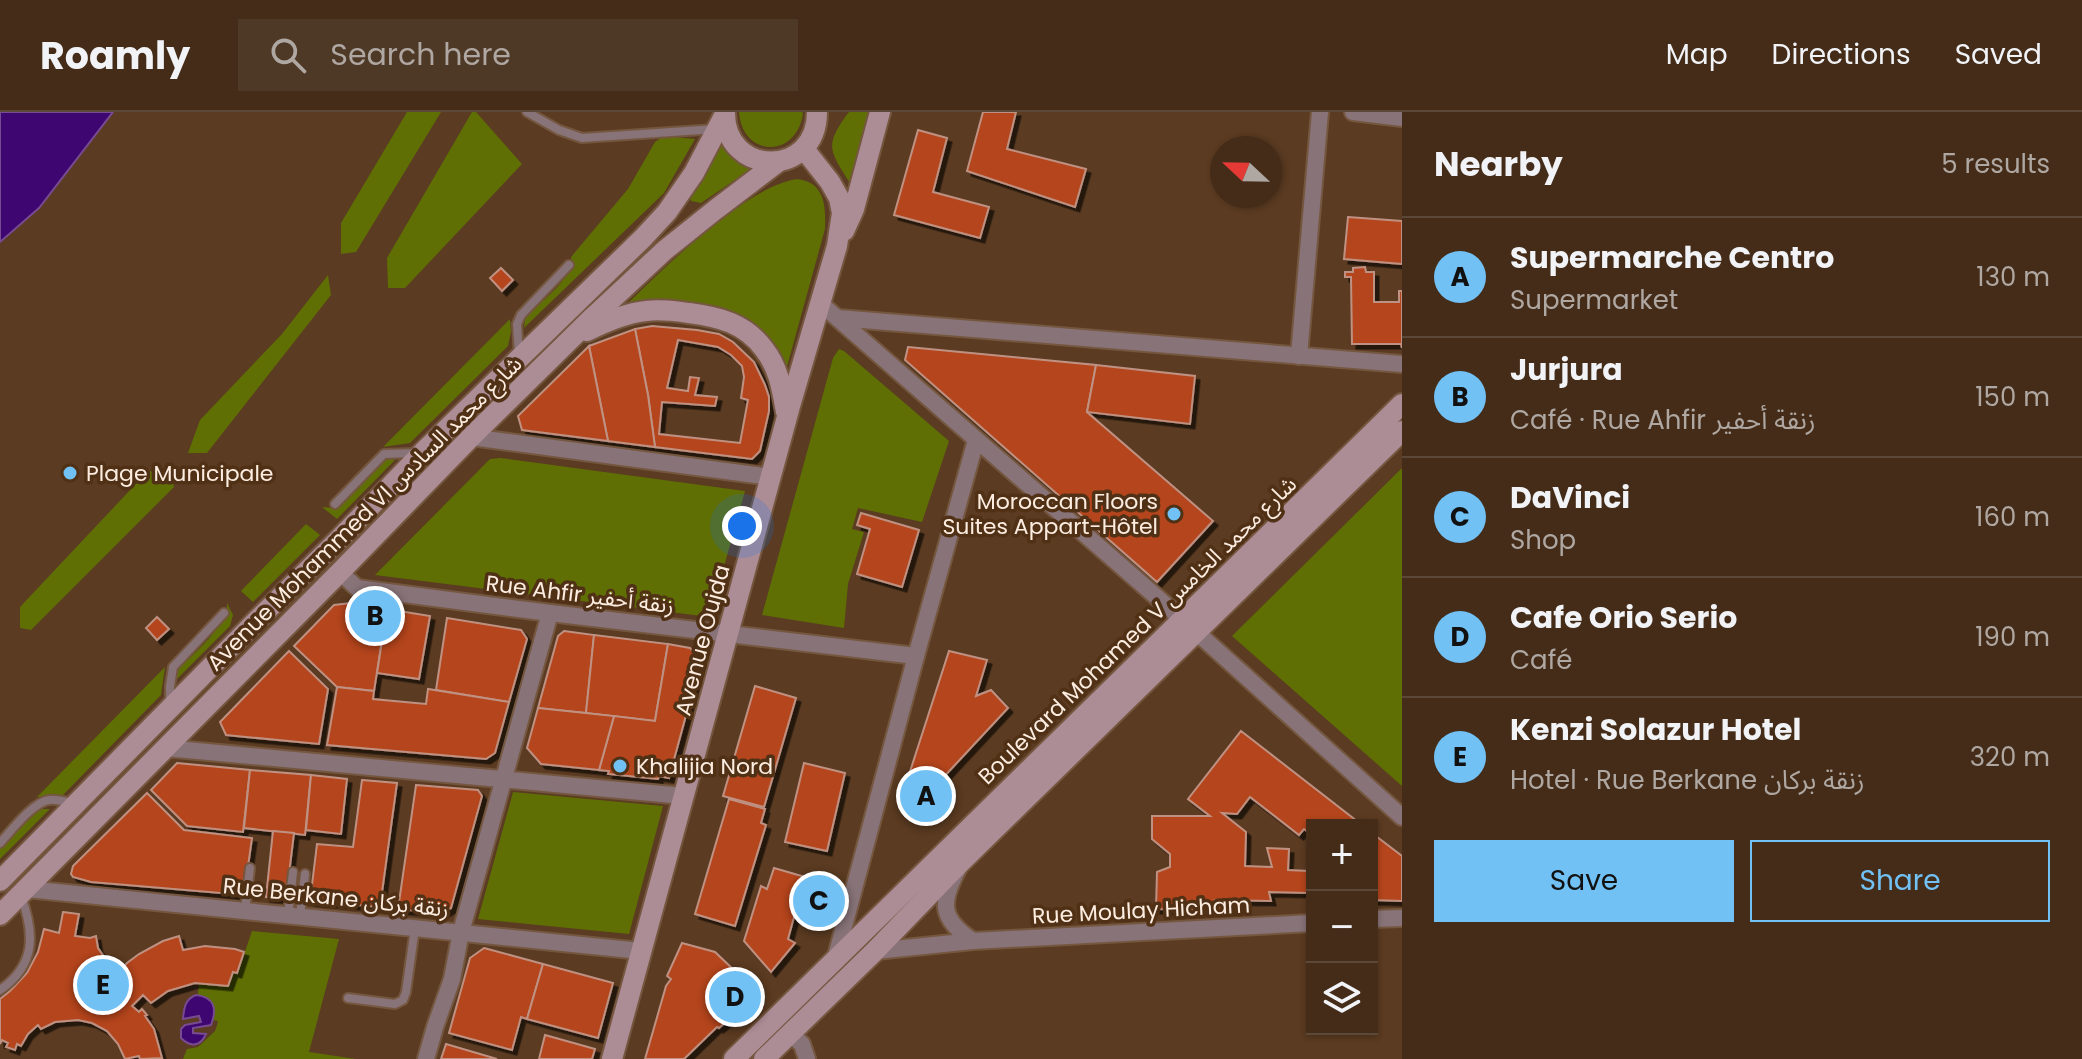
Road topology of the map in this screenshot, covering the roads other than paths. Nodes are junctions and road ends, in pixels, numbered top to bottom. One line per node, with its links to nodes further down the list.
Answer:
1 (527, 112): 6 (lane)
2 (834, 112): 8 (main road)
3 (880, 112): 11 (main road)
4 (1320, 112): 16 (street)
5 (1353, 112): 7 (street)
6 (722, 118): 10 (main road); 17 (main road, Avenue Mohammed VI شارع محمد السادس)
7 (1402, 118)
8 (816, 121): 9 (main road)
9 (804, 149): 10 (main road, Avenue Mohammed VI شارع محمد السادس); 11 (main road, Avenue Oujda)
10 (778, 162): 15 (main road, Avenue Mohammed VI شارع محمد السادس)
11 (837, 246): 13 (main road, Avenue Oujda)
12 (569, 265): 17 (lane)
13 (820, 303): 14 (street); 20 (main road, Avenue Oujda)
14 (837, 317): 16 (street); 23 (street)
15 (570, 341): 20 (main road); 22 (main road, Avenue Mohammed VI شارع محمد السادس)
16 (1299, 356): 18 (street)
17 (519, 359): 24 (main road, Avenue Mohammed VI شارع محمد السادس)
18 (1402, 364)
19 (1402, 404): 30 (main road, Boulevard Mohamed V شارع محمد الخامس)
20 (787, 417): 25 (main road, Avenue Oujda)
21 (1402, 431): 30 (main road, Boulevard Mohamed V شارع محمد الخامس)
22 (471, 437): 25 (street); 27 (main road, Avenue Mohammed VI شارع محمد السادس)
23 (976, 440): 30 (street); 32 (street)
24 (422, 453): 26 (lane); 33 (main road, Avenue Mohammed VI شارع محمد السادس)
25 (771, 477): 31 (main road, Avenue Oujda)
26 (335, 504)
27 (340, 572): 29 (street, Rue Ahfir زنقة أحفير); 34 (main road, Avenue Mohammed VI شارع محمد السادس)
28 (224, 613): 33 (lane)
29 (550, 613): 31 (street, Rue Ahfir زنقة أحفير); 35 (street)
30 (1189, 626): 38 (street); 40 (main road, Boulevard Mohamed V شارع محمد الخامس); 57 (main road, Boulevard Mohamed V شارع محمد الخامس)
31 (728, 634): 32 (street, Rue Ahfir زنقة أحفير); 36 (main road, Avenue Oujda)
32 (916, 656): 57 (street)
33 (170, 708): 37 (main road, Avenue Mohammed VI شارع محمد السادس)
34 (165, 748): 35 (street); 45 (main road, Avenue Mohammed VI شارع محمد السادس)
35 (504, 778): 36 (street); 53 (street)
36 (684, 796): 55 (main road, Avenue Oujda)
37 (76, 804): 39 (lane); 44 (main road, Avenue Mohammed VI شارع محمد السادس)
38 (1402, 817)
39 (0, 843)
40 (961, 862): 54 (street); 56 (main road, Boulevard Mohamed V شارع محمد الخامس)
41 (250, 868): 46 (lane)
42 (293, 872): 48 (lane)
43 (305, 874): 48 (lane)
44 (0, 881)
45 (24, 892): 46 (street, Rue Berkane زنقة بركان); 47 (main road, Avenue Mohammed VI شارع محمد السادس); 58 (lane)
46 (245, 910): 48 (street, Rue Berkane زنقة بركان)
47 (0, 915)
48 (294, 915): 52 (street, Rue Berkane زنقة بركان)
49 (1402, 918): 50 (street)
50 (1378, 919)
51 (1306, 923): 54 (street, Rue Moulay Hicham)
52 (415, 927): 53 (street, Rue Berkane زنقة بركان); 59 (lane)
53 (461, 932): 55 (street, Rue Berkane زنقة بركان); 61 (street)
54 (973, 941): 56 (street, Rue Moulay Hicham)
55 (641, 951): 62 (main road, Avenue Oujda)
56 (875, 951): 60 (main road, Boulevard Mohamed V شارع محمد الخامس)
57 (835, 960): 63 (main road, Boulevard Mohamed V شارع محمد الخامس)
58 (0, 990)
59 (348, 998)
60 (790, 1034): 64 (main road, Boulevard Mohamed V شارع محمد الخامس); 65 (street)
61 (426, 1059)
62 (612, 1059)
63 (734, 1059)
64 (764, 1059)
65 (807, 1059)

